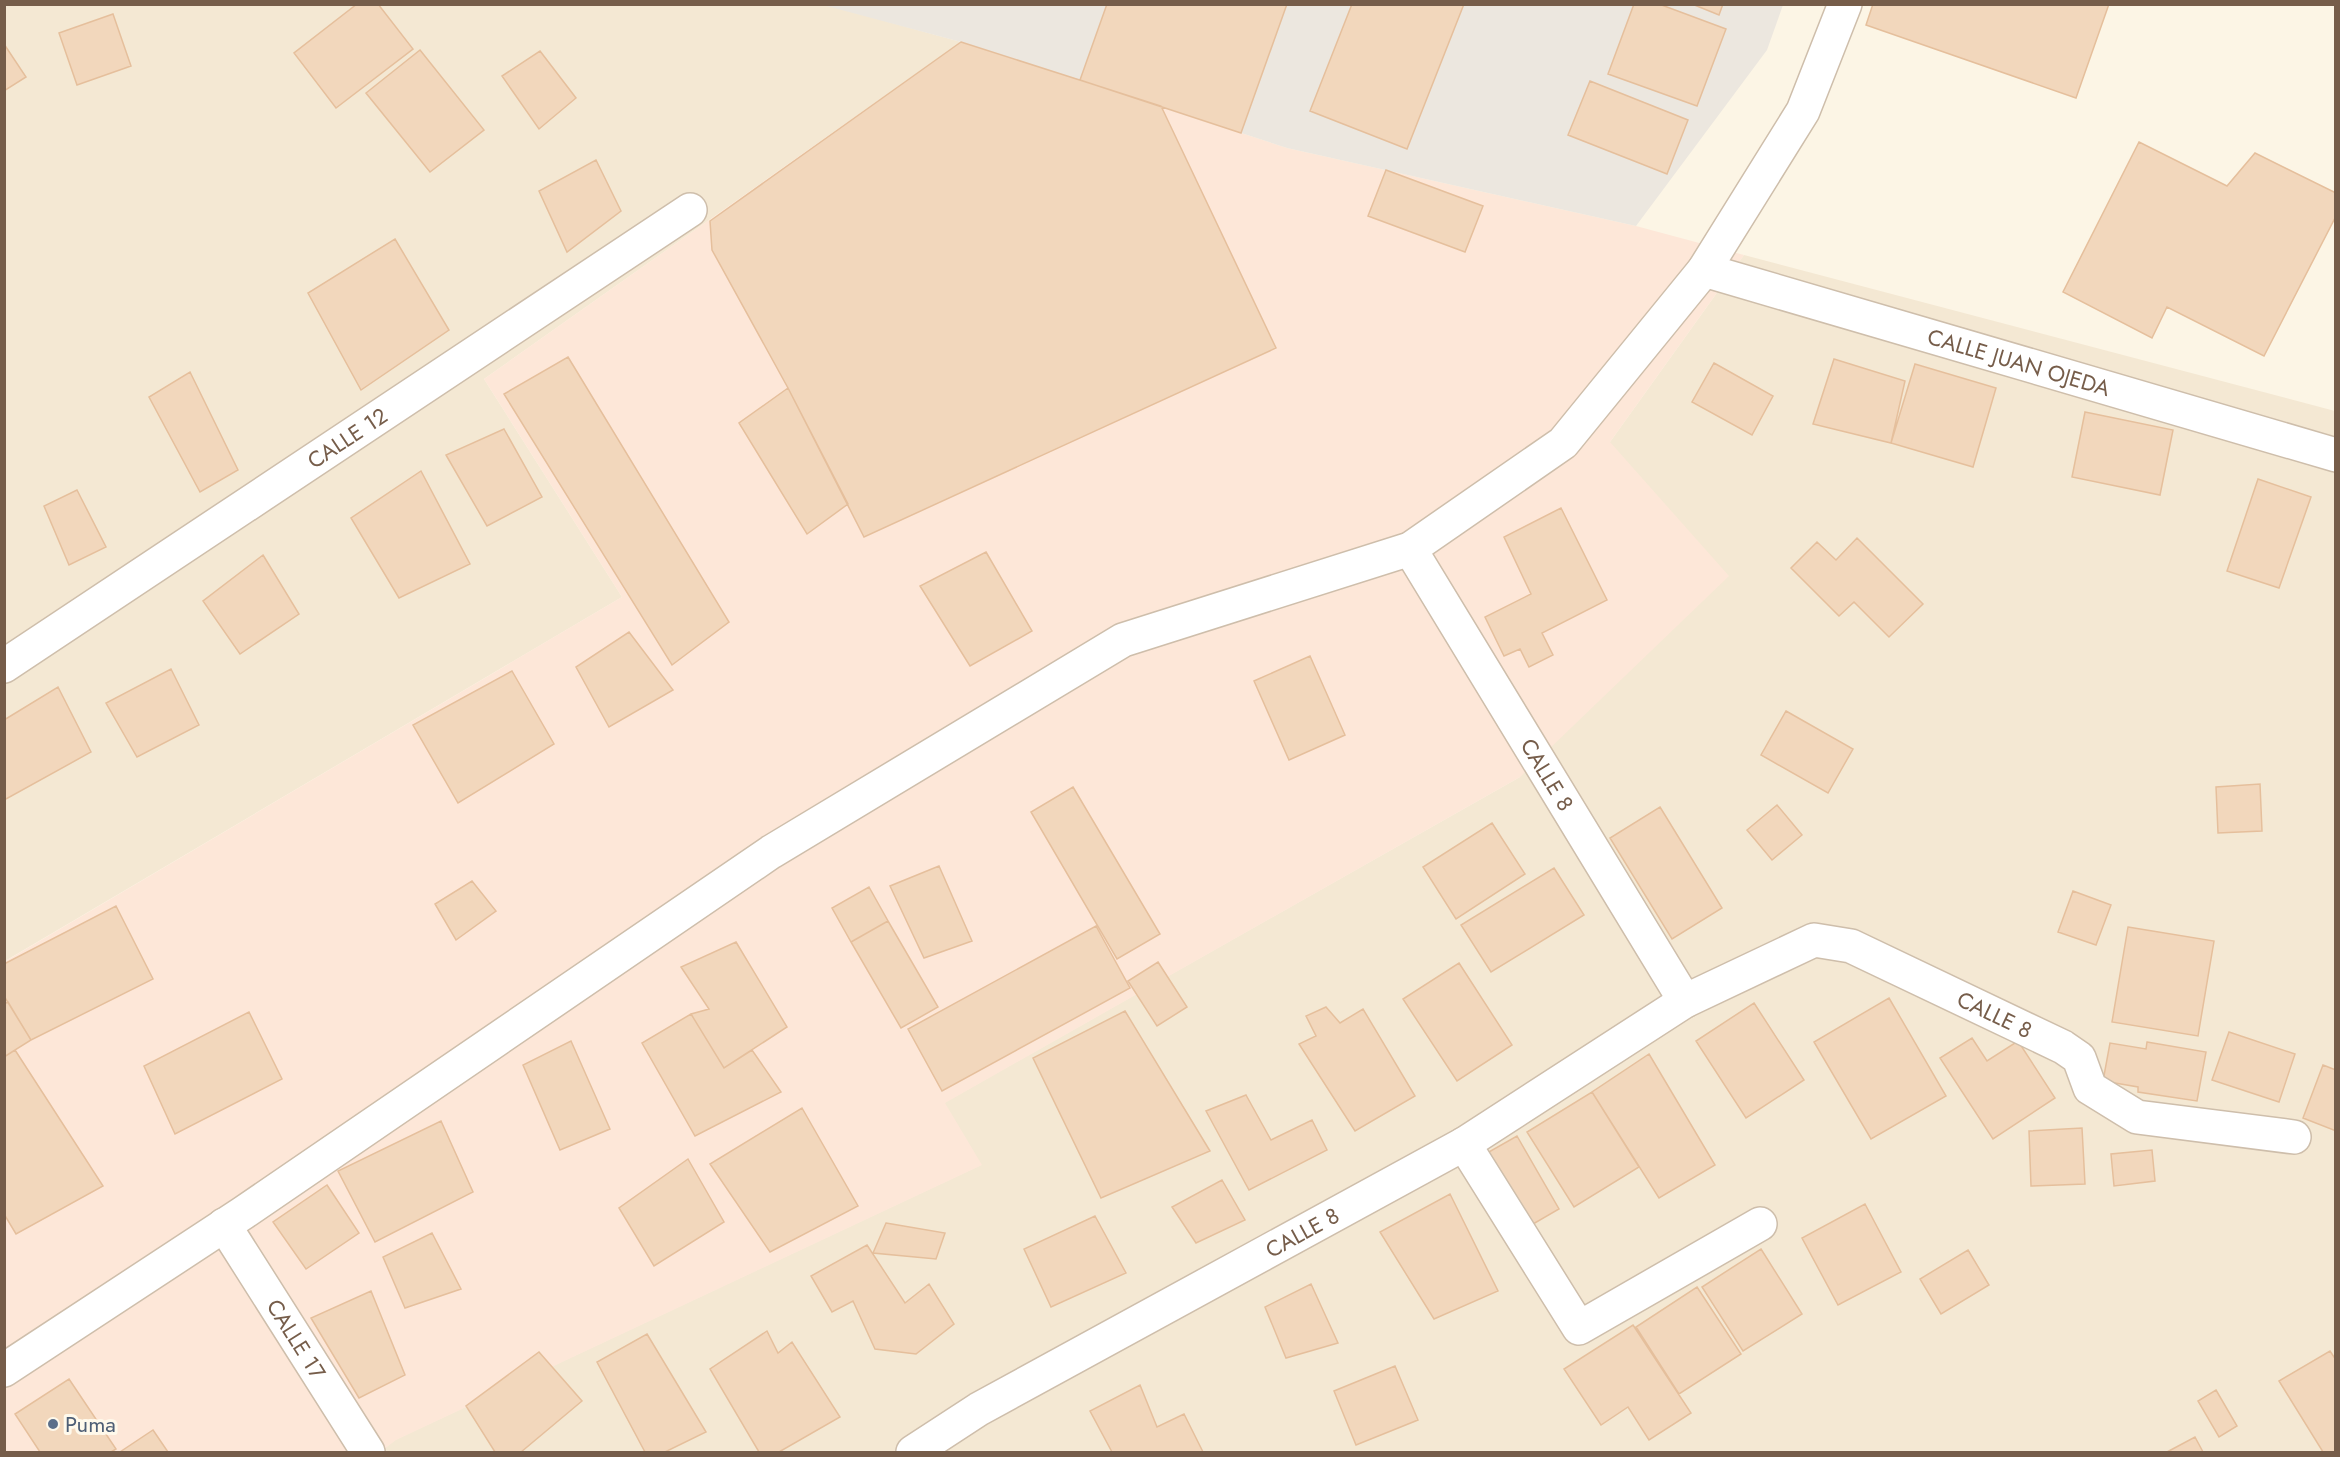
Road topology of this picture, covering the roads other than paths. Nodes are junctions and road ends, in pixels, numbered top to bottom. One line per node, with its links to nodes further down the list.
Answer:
1 (1845, 4): 3 (street)
2 (690, 210): 6 (street, CALLE 12)
3 (1704, 270): 4 (street, CALLE JUAN OJEDA); 5 (street)
4 (2336, 455)
5 (1410, 549): 7 (street, CALLE 8); 11 (street)
6 (4, 666)
7 (1685, 1000): 8 (street, CALLE 8); 9 (street, CALLE 8)
8 (2294, 1137)
9 (1464, 1144): 10 (street); 14 (street, CALLE 8)
10 (1760, 1224)
11 (224, 1226): 12 (street); 13 (street, CALLE 17)
12 (4, 1370)
13 (368, 1452)
14 (913, 1452)

